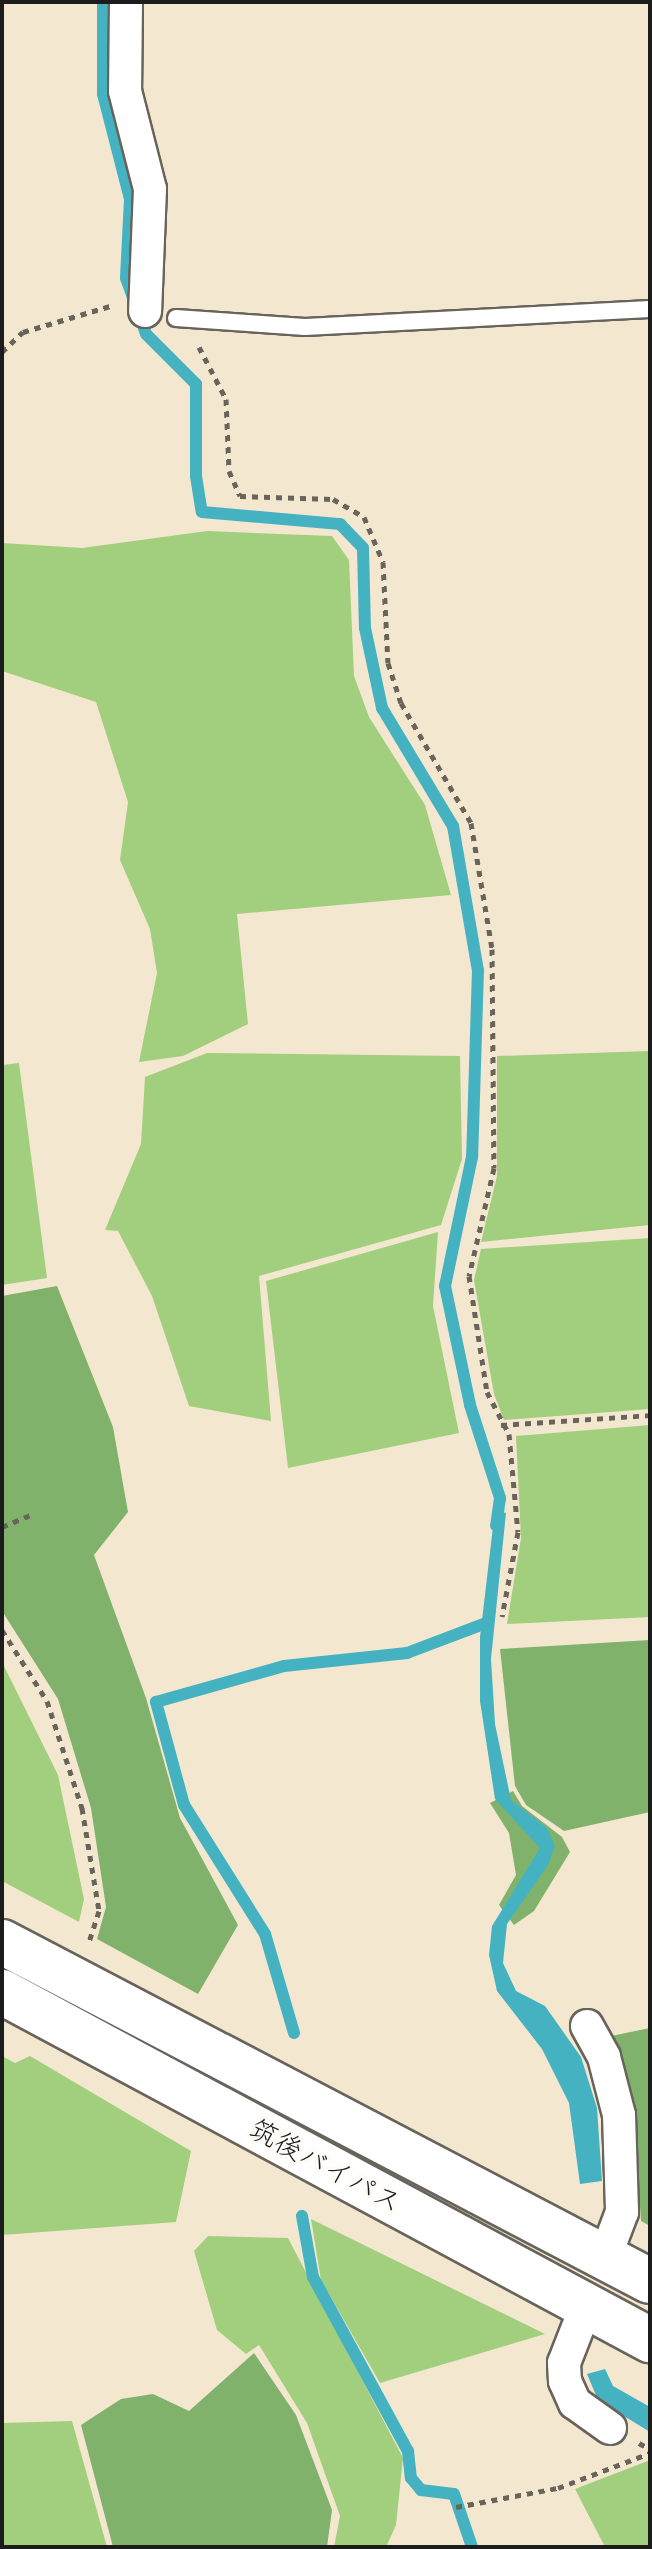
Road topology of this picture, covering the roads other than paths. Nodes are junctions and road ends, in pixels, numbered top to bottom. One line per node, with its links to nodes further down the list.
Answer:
1 (126, 2): 3 (street)
2 (650, 309): 3 (lane)
3 (161, 314)
4 (2, 1942): 7 (highway, 筑後バイパス)
5 (2, 1992): 9 (highway, 筑後バイパス)
6 (587, 2026): 7 (street)
7 (605, 2257): 8 (highway, 筑後バイパス)
8 (650, 2281)
9 (587, 2304): 10 (highway, 筑後バイパス); 11 (street)
10 (650, 2340)
11 (610, 2428)

